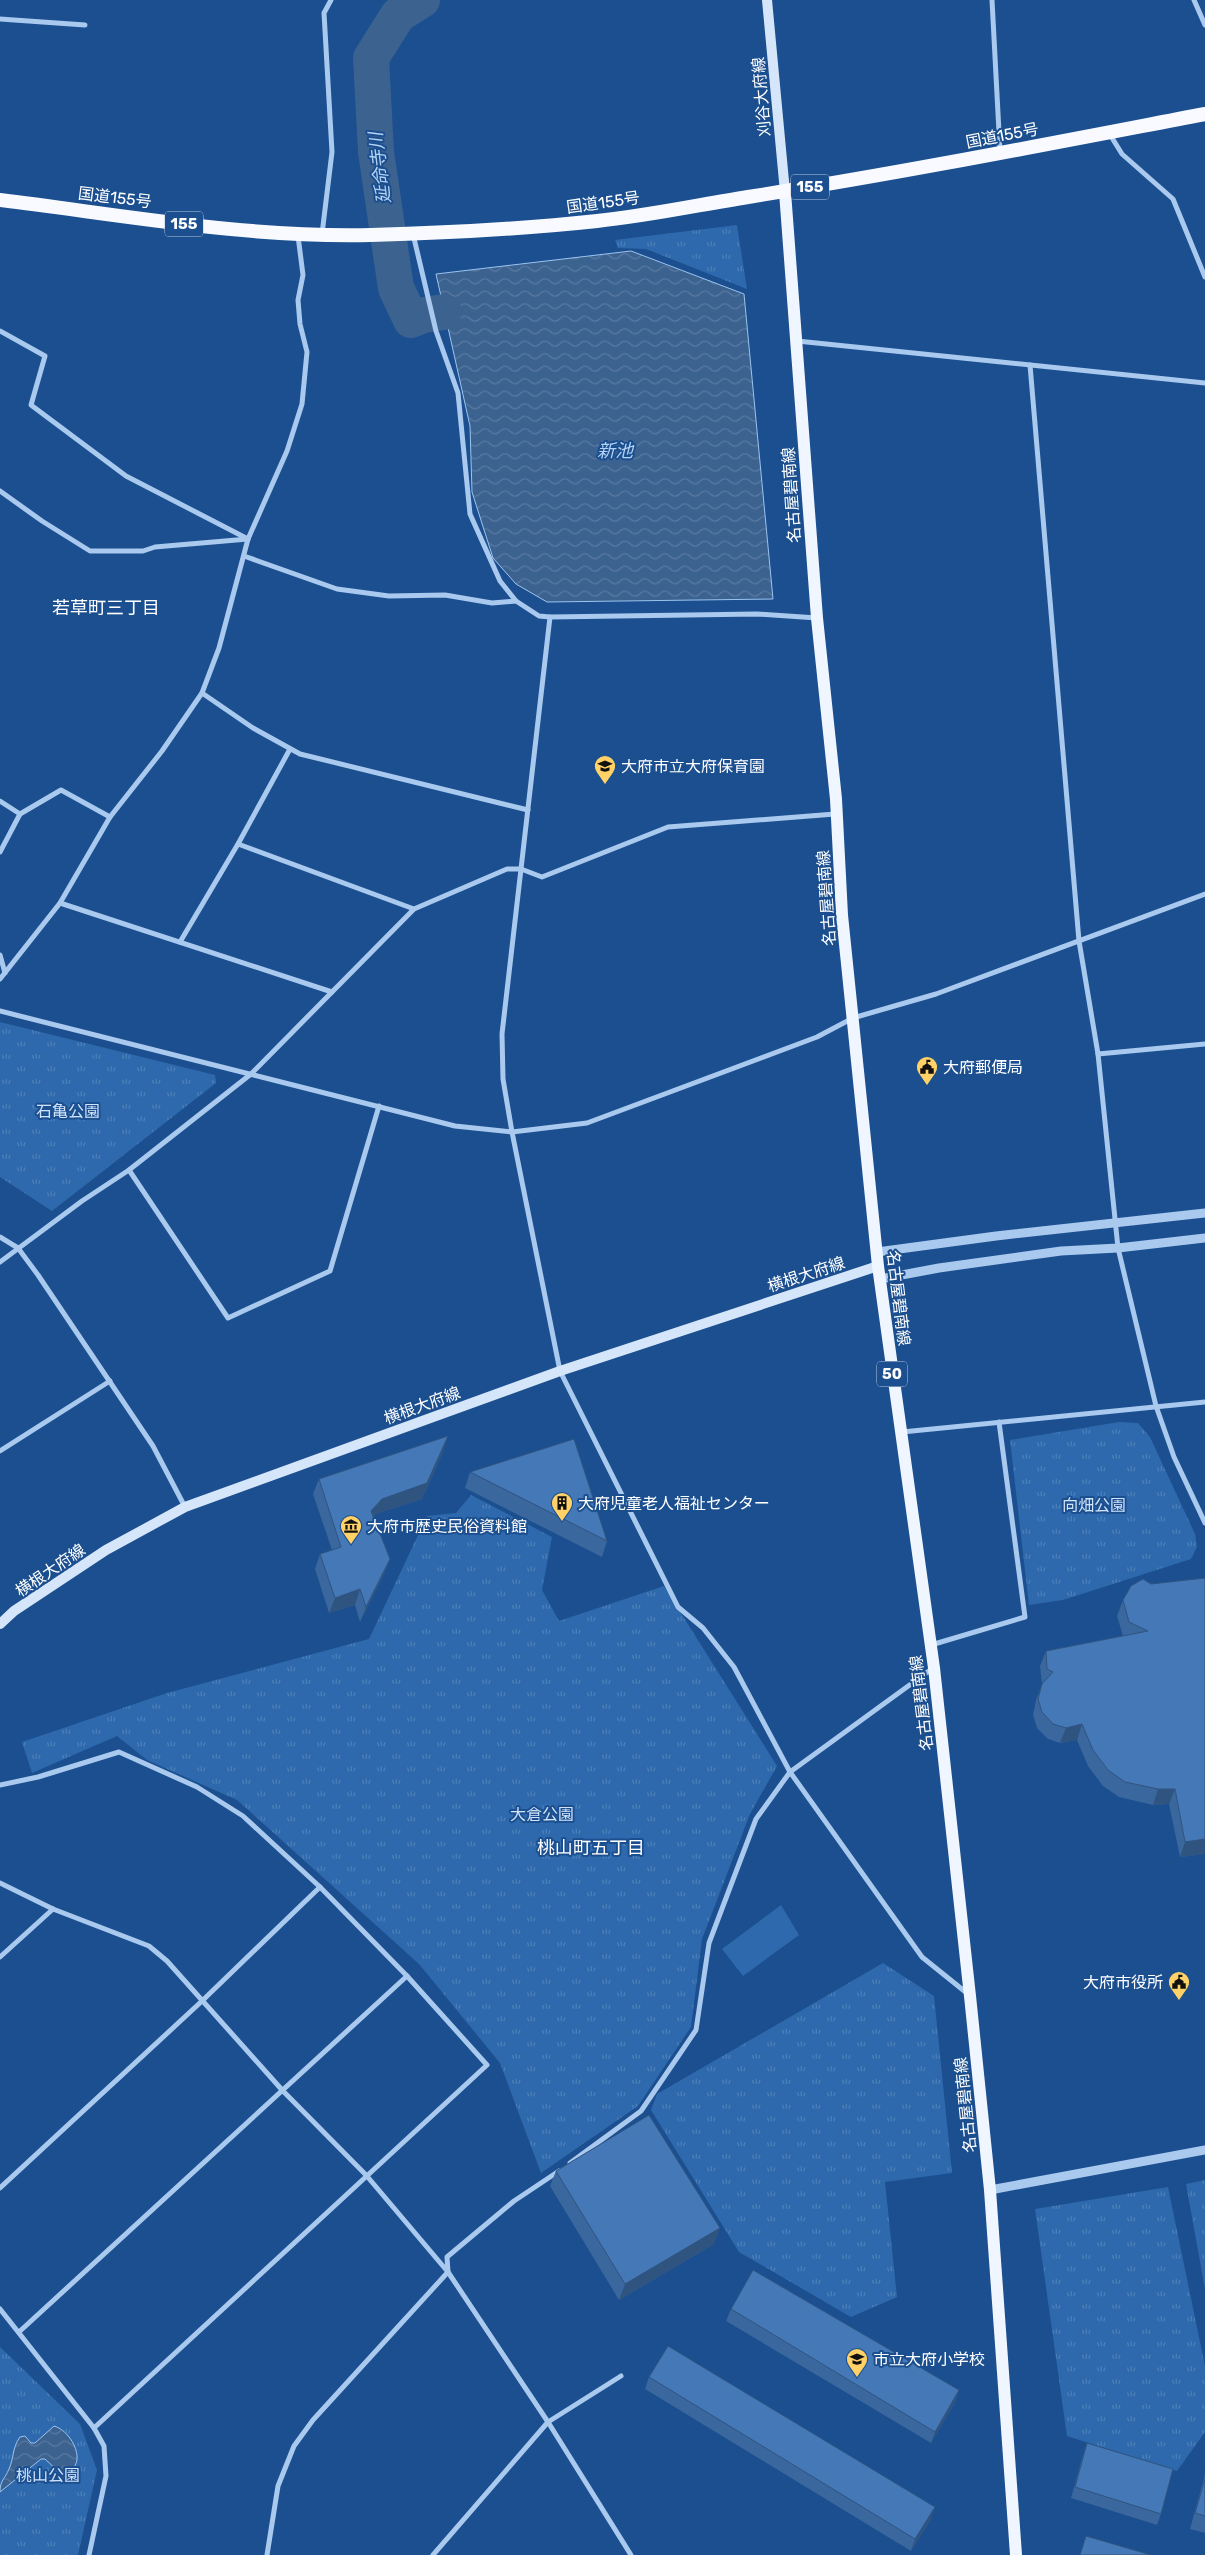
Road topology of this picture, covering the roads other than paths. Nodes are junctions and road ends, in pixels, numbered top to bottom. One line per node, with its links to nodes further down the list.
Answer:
1 (331, 0): 15 (street)
2 (767, 0): 11 (main road, 刈谷大府線)
3 (992, 0): 10 (street)
4 (1194, 0): 6 (street)
5 (0, 19): 7 (street)
6 (1205, 25)
7 (85, 26)
8 (1205, 114): 9 (highway, 国道155号 / 155)
9 (1109, 132): 10 (highway, 国道155号 / 155); 16 (street)
10 (1000, 154): 11 (highway, 国道155号 / 155)
11 (785, 192): 14 (highway, 国道155号 / 155); 18 (main road, 名古屋碧南線 / 50)
12 (0, 200): 13 (highway, 国道155号 / 155)
13 (297, 233): 15 (highway, 国道155号 / 155); 22 (street)
14 (412, 233): 15 (highway, 国道155号 / 155); 24 (street)
15 (322, 235)
16 (1205, 278)
17 (0, 331): 22 (street)
18 (796, 341): 19 (street); 26 (main road, 名古屋碧南線 / 50)
19 (1030, 365): 20 (street); 40 (street)
20 (1205, 383)
21 (0, 491): 22 (street)
22 (248, 539): 23 (street)
23 (244, 556): 24 (street); 27 (street)
24 (516, 601): 25 (street)
25 (550, 617): 26 (street); 30 (street)
26 (817, 618): 32 (main road, 名古屋碧南線 / 50)
27 (202, 693): 28 (street); 33 (street)
28 (290, 749): 30 (street); 34 (street)
29 (0, 802): 31 (street)
30 (528, 810): 36 (street)
31 (20, 814): 33 (street); 35 (street)
32 (837, 814): 36 (street); 47 (main road, 名古屋碧南線 / 50)
33 (110, 818): 38 (street)
34 (238, 844): 39 (street); 41 (street)
35 (0, 852)
36 (522, 869): 39 (street); 52 (street)
37 (1205, 894): 40 (street)
38 (60, 903): 41 (street); 43 (street)
39 (414, 909): 45 (street)
40 (1079, 940): 47 (street); 49 (street)
41 (180, 942): 45 (street)
42 (0, 955): 43 (street)
43 (5, 973): 44 (street)
44 (0, 979)
45 (332, 992): 50 (street)
46 (0, 1011): 50 (street)
47 (853, 1018): 52 (street); 60 (main road, 名古屋碧南線 / 50)
48 (1205, 1044): 49 (street)
49 (1098, 1054): 55 (street)
50 (251, 1074): 51 (street); 53 (street)
51 (379, 1106): 52 (street); 53 (street)
52 (512, 1132): 63 (street)
53 (129, 1170): 58 (street)
54 (1205, 1213): 55 (street)
55 (1115, 1223): 59 (street); 60 (street)
56 (0, 1237): 58 (street)
57 (1205, 1238): 59 (street)
58 (18, 1248): 61 (street); 64 (street)
59 (1118, 1248): 62 (street); 66 (street)
60 (877, 1252): 62 (main road, 名古屋碧南線 / 50)
61 (0, 1262)
62 (879, 1273): 63 (main road, 横根大府線); 68 (main road, 名古屋碧南線 / 50)
63 (560, 1371): 70 (main road, 横根大府線); 75 (street)
64 (110, 1381): 69 (street); 70 (street)
65 (1205, 1402): 66 (street)
66 (1156, 1406): 67 (street); 71 (street)
67 (999, 1422): 68 (street); 73 (street)
68 (900, 1432): 73 (main road, 名古屋碧南線 / 50)
69 (0, 1451)
70 (185, 1507): 72 (main road, 横根大府線)
71 (1205, 1523)
72 (0, 1624)
73 (931, 1646): 74 (main road, 名古屋碧南線 / 50)
74 (934, 1668): 75 (street); 82 (main road, 名古屋碧南線 / 50)
75 (790, 1772): 82 (street); 89 (street)
76 (0, 1785): 78 (street)
77 (0, 1883): 79 (street)
78 (320, 1887): 81 (street); 83 (street)
79 (54, 1909): 80 (street); 83 (street)
80 (0, 1957)
81 (407, 1976): 84 (street); 86 (street)
82 (970, 1996): 88 (main road, 名古屋碧南線 / 50)
83 (202, 2001): 84 (street); 87 (street)
84 (283, 2091): 86 (street); 91 (street)
85 (1205, 2150): 88 (street)
86 (366, 2175): 89 (street); 94 (street)
87 (0, 2188)
88 (990, 2190): 99 (main road, 名古屋碧南線 / 50)
89 (448, 2272): 93 (street); 96 (street)
90 (0, 2309): 91 (street)
91 (19, 2332): 94 (street)
92 (621, 2376): 93 (street)
93 (548, 2422): 97 (street); 98 (street)
94 (94, 2428): 95 (street)
95 (89, 2555)
96 (267, 2555)
97 (432, 2555)
98 (631, 2555)
99 (1016, 2555)

